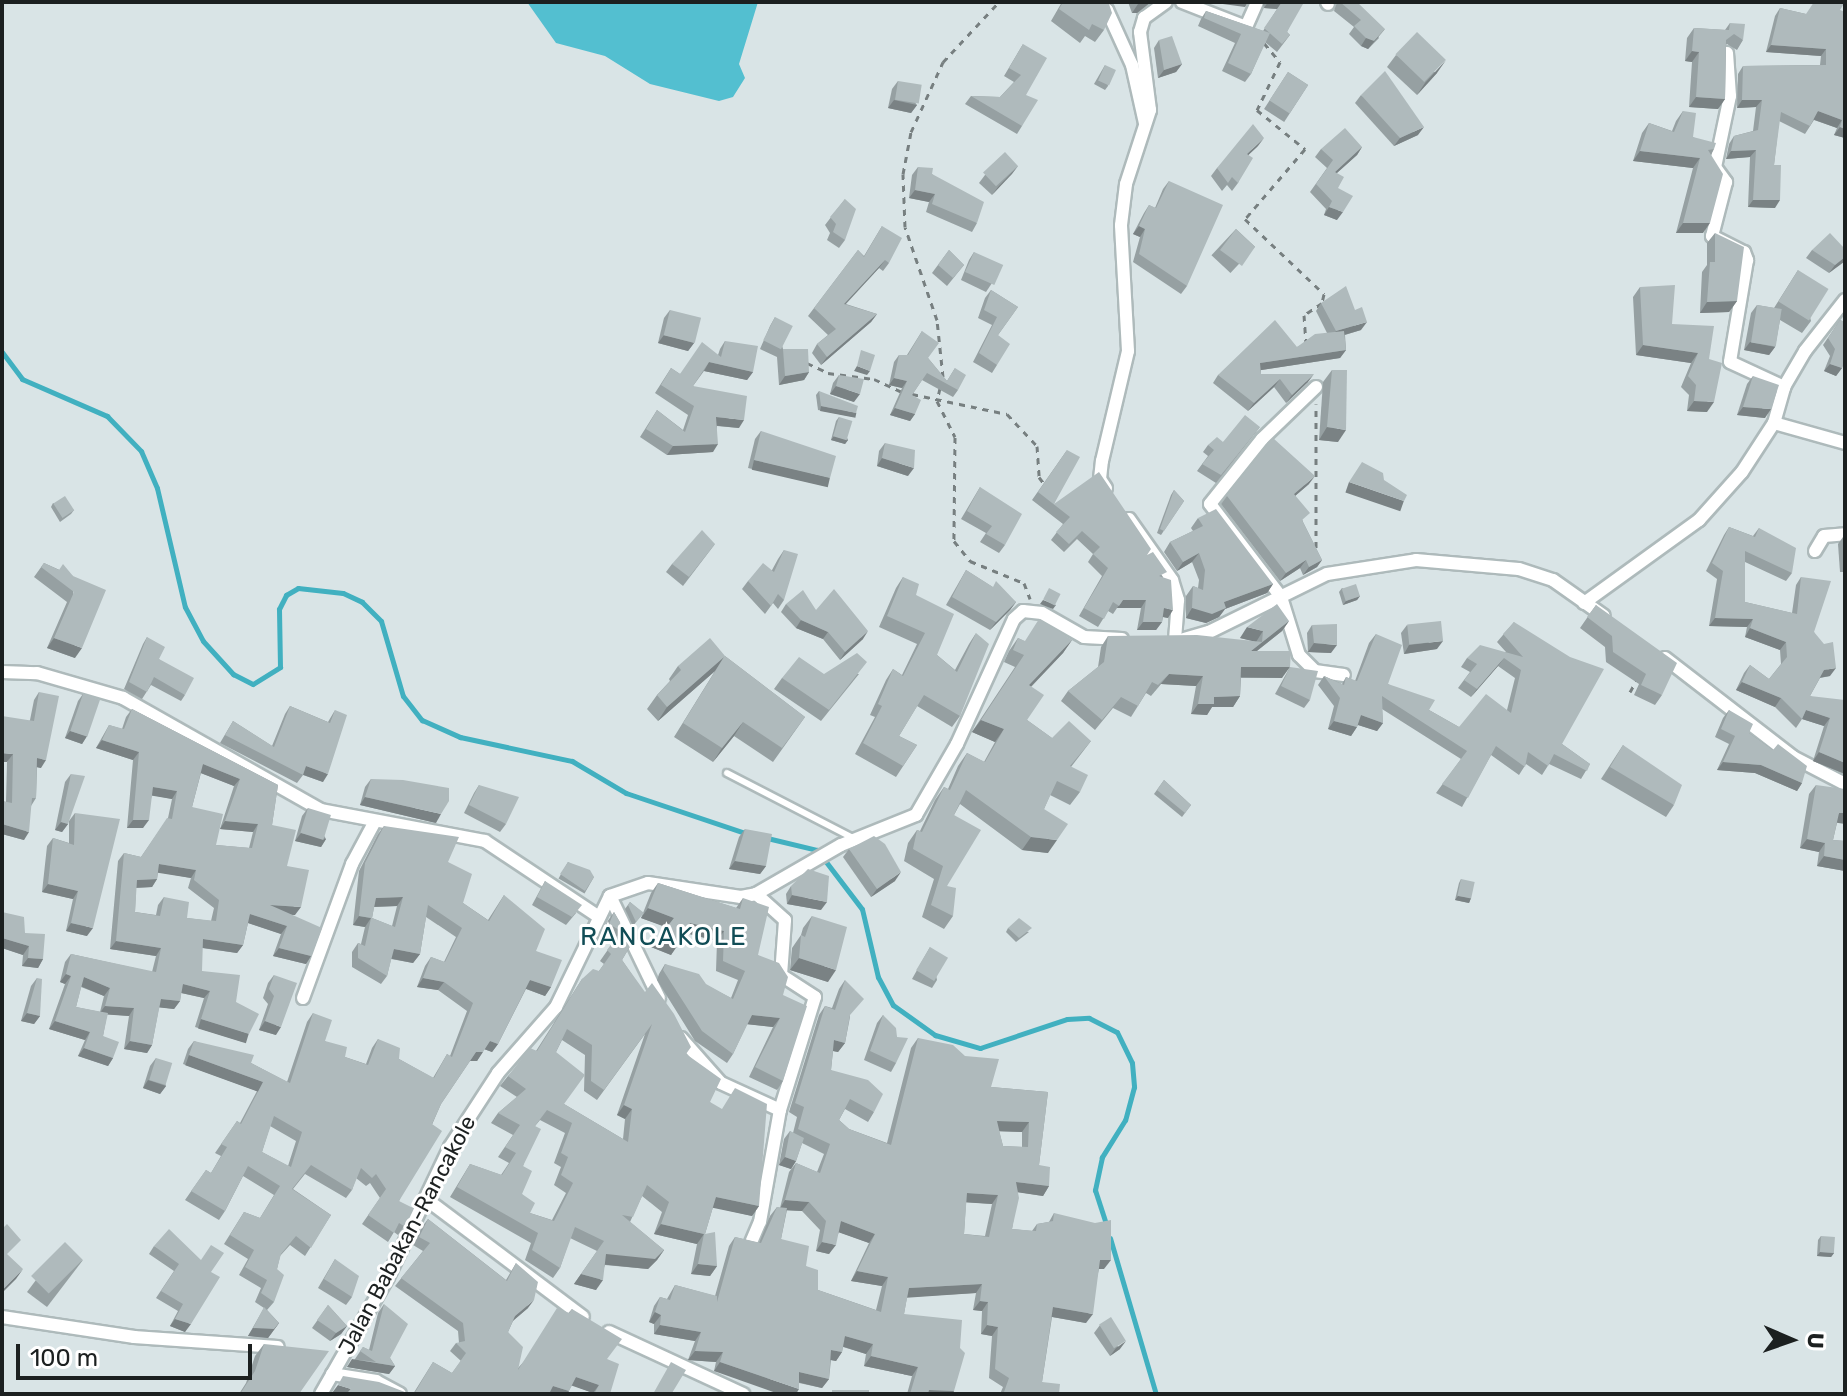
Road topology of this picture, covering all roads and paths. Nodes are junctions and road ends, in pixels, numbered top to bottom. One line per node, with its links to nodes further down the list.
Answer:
1 (999, 2): 14 (path)
2 (1093, 2): 8 (street)
3 (1166, 2): 8 (street)
4 (1182, 2): 6 (street)
5 (1257, 2): 6 (street)
6 (1246, 27): 10 (path)
7 (1727, 53): 13 (street)
8 (1145, 125): 21 (street)
9 (1845, 300): 13 (street)
10 (1307, 349)
11 (805, 361): 14 (path)
12 (1316, 387): 20 (path); 21 (street)
13 (1784, 387): 15 (street)
14 (937, 397): 17 (path); 23 (path)
15 (1774, 423): 16 (street); 22 (street)
16 (1845, 443)
17 (1054, 492)
18 (1845, 534): 19 (street)
19 (1815, 551)
20 (1327, 574): 21 (street); 22 (street)
21 (1281, 597): 29 (street)
22 (1584, 603): 24 (street)
23 (1030, 610): 25 (street); 34 (street)
24 (1619, 627)
25 (1140, 639)
26 (1655, 650): 32 (street)
27 (1642, 671): 30 (path)
28 (2, 672): 33 (street)
29 (1344, 675)
30 (1630, 692)
31 (727, 773): 34 (lane)
32 (1845, 784)
33 (374, 823): 37 (street); 38 (street)
34 (856, 839): 35 (street)
35 (756, 894): 36 (street); 41 (street)
36 (610, 896): 37 (street, Jalan Babakan-Rancakole); 39 (street)
37 (599, 917): 42 (street, Jalan Babakan-Rancakole)
38 (303, 998)
39 (666, 1008)
40 (675, 1020): 41 (street)
41 (780, 1110): 43 (street)
42 (426, 1199): 47 (street, Jalan Babakan-Rancakole); 51 (street)
43 (750, 1245)
44 (2, 1317): 45 (street)
45 (300, 1349)
46 (330, 1351): 47 (street)
47 (345, 1352): 48 (street, Jalan Babakan-Rancakole)
48 (332, 1374): 49 (street, Jalan Babakan-Rancakole); 50 (street)
49 (321, 1394)
50 (400, 1394)
51 (743, 1394)

